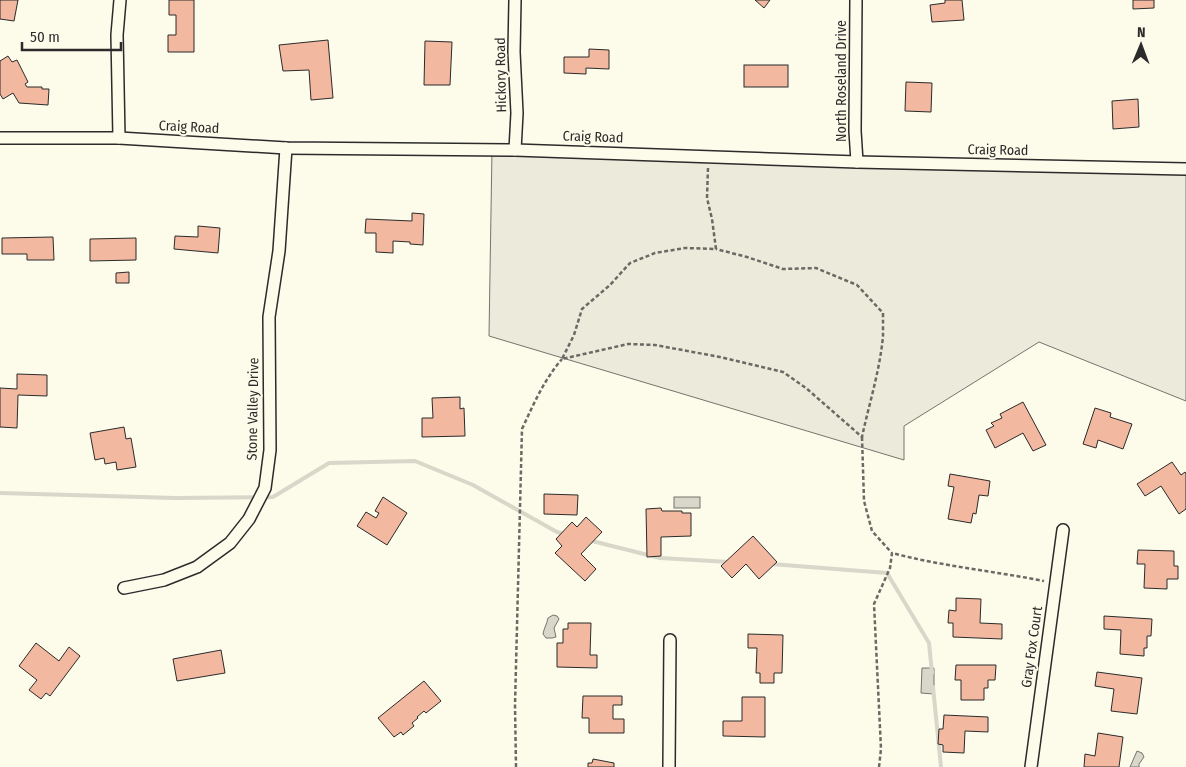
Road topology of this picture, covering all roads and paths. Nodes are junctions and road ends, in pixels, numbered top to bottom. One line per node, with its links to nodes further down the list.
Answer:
1 (120, 0): 5 (street)
2 (515, 0): 7 (street, Hickory Road)
3 (856, 0): 9 (street, North Roseland Drive)
4 (0, 138): 5 (street, Craig Road)
5 (119, 138): 6 (street, Craig Road)
6 (286, 148): 7 (street, Craig Road); 17 (street, Stone Valley Drive)
7 (515, 150): 8 (street, Craig Road)
8 (709, 156): 9 (street, Craig Road); 11 (path)
9 (857, 162): 10 (street, Craig Road)
10 (1186, 170)
11 (716, 249): 12 (path); 13 (path)
12 (562, 359): 13 (path); 19 (path)
13 (862, 437): 15 (path)
14 (1063, 530): 16 (street, Gray Fox Court)
15 (892, 553): 16 (path); 21 (path)
16 (1056, 583): 22 (street, Gray Fox Court)
17 (124, 588)
18 (670, 640): 20 (street)
19 (516, 767)
20 (669, 767)
21 (879, 767)
22 (1031, 767)

